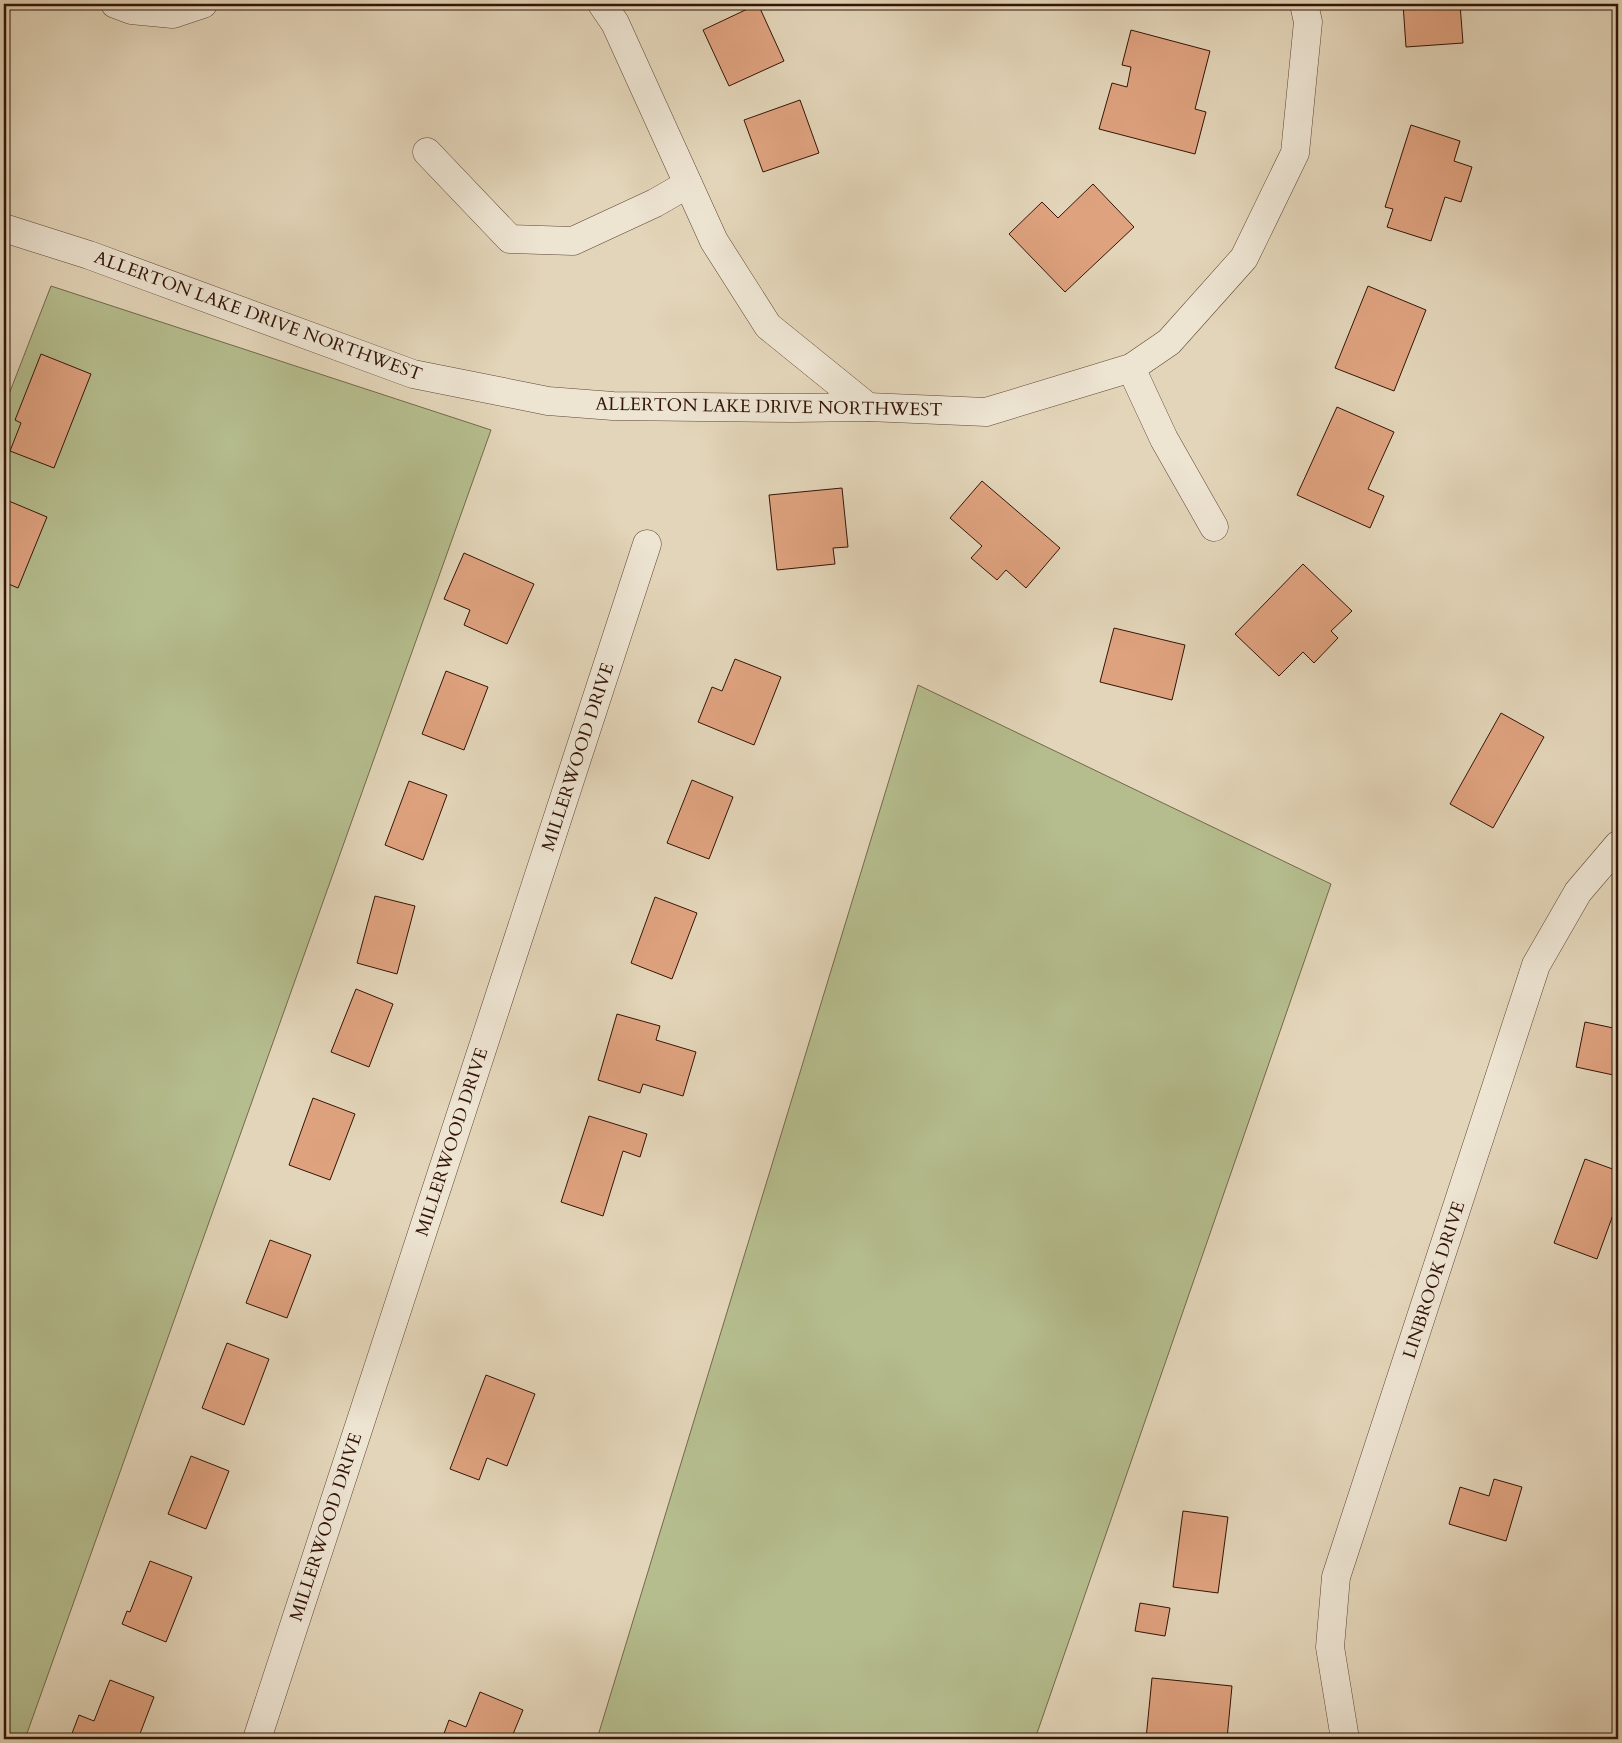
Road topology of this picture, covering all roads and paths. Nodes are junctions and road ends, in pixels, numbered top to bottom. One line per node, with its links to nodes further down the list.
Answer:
1 (114, 4): 2 (street)
2 (203, 4)
3 (602, 4): 6 (street)
4 (1304, 4): 8 (street, ALLERTON LAKE DRIVE NORTHWEST)
5 (427, 152): 6 (street)
6 (688, 184): 9 (street)
7 (4, 228): 9 (street, ALLERTON LAKE DRIVE NORTHWEST)
8 (1131, 368): 9 (street, ALLERTON LAKE DRIVE NORTHWEST); 10 (street)
9 (868, 407)
10 (1214, 527)
11 (647, 544): 13 (street, MILLERWOOD DRIVE)
12 (1618, 845): 14 (street, LINBROOK DRIVE)
13 (257, 1739)
14 (1345, 1739)

